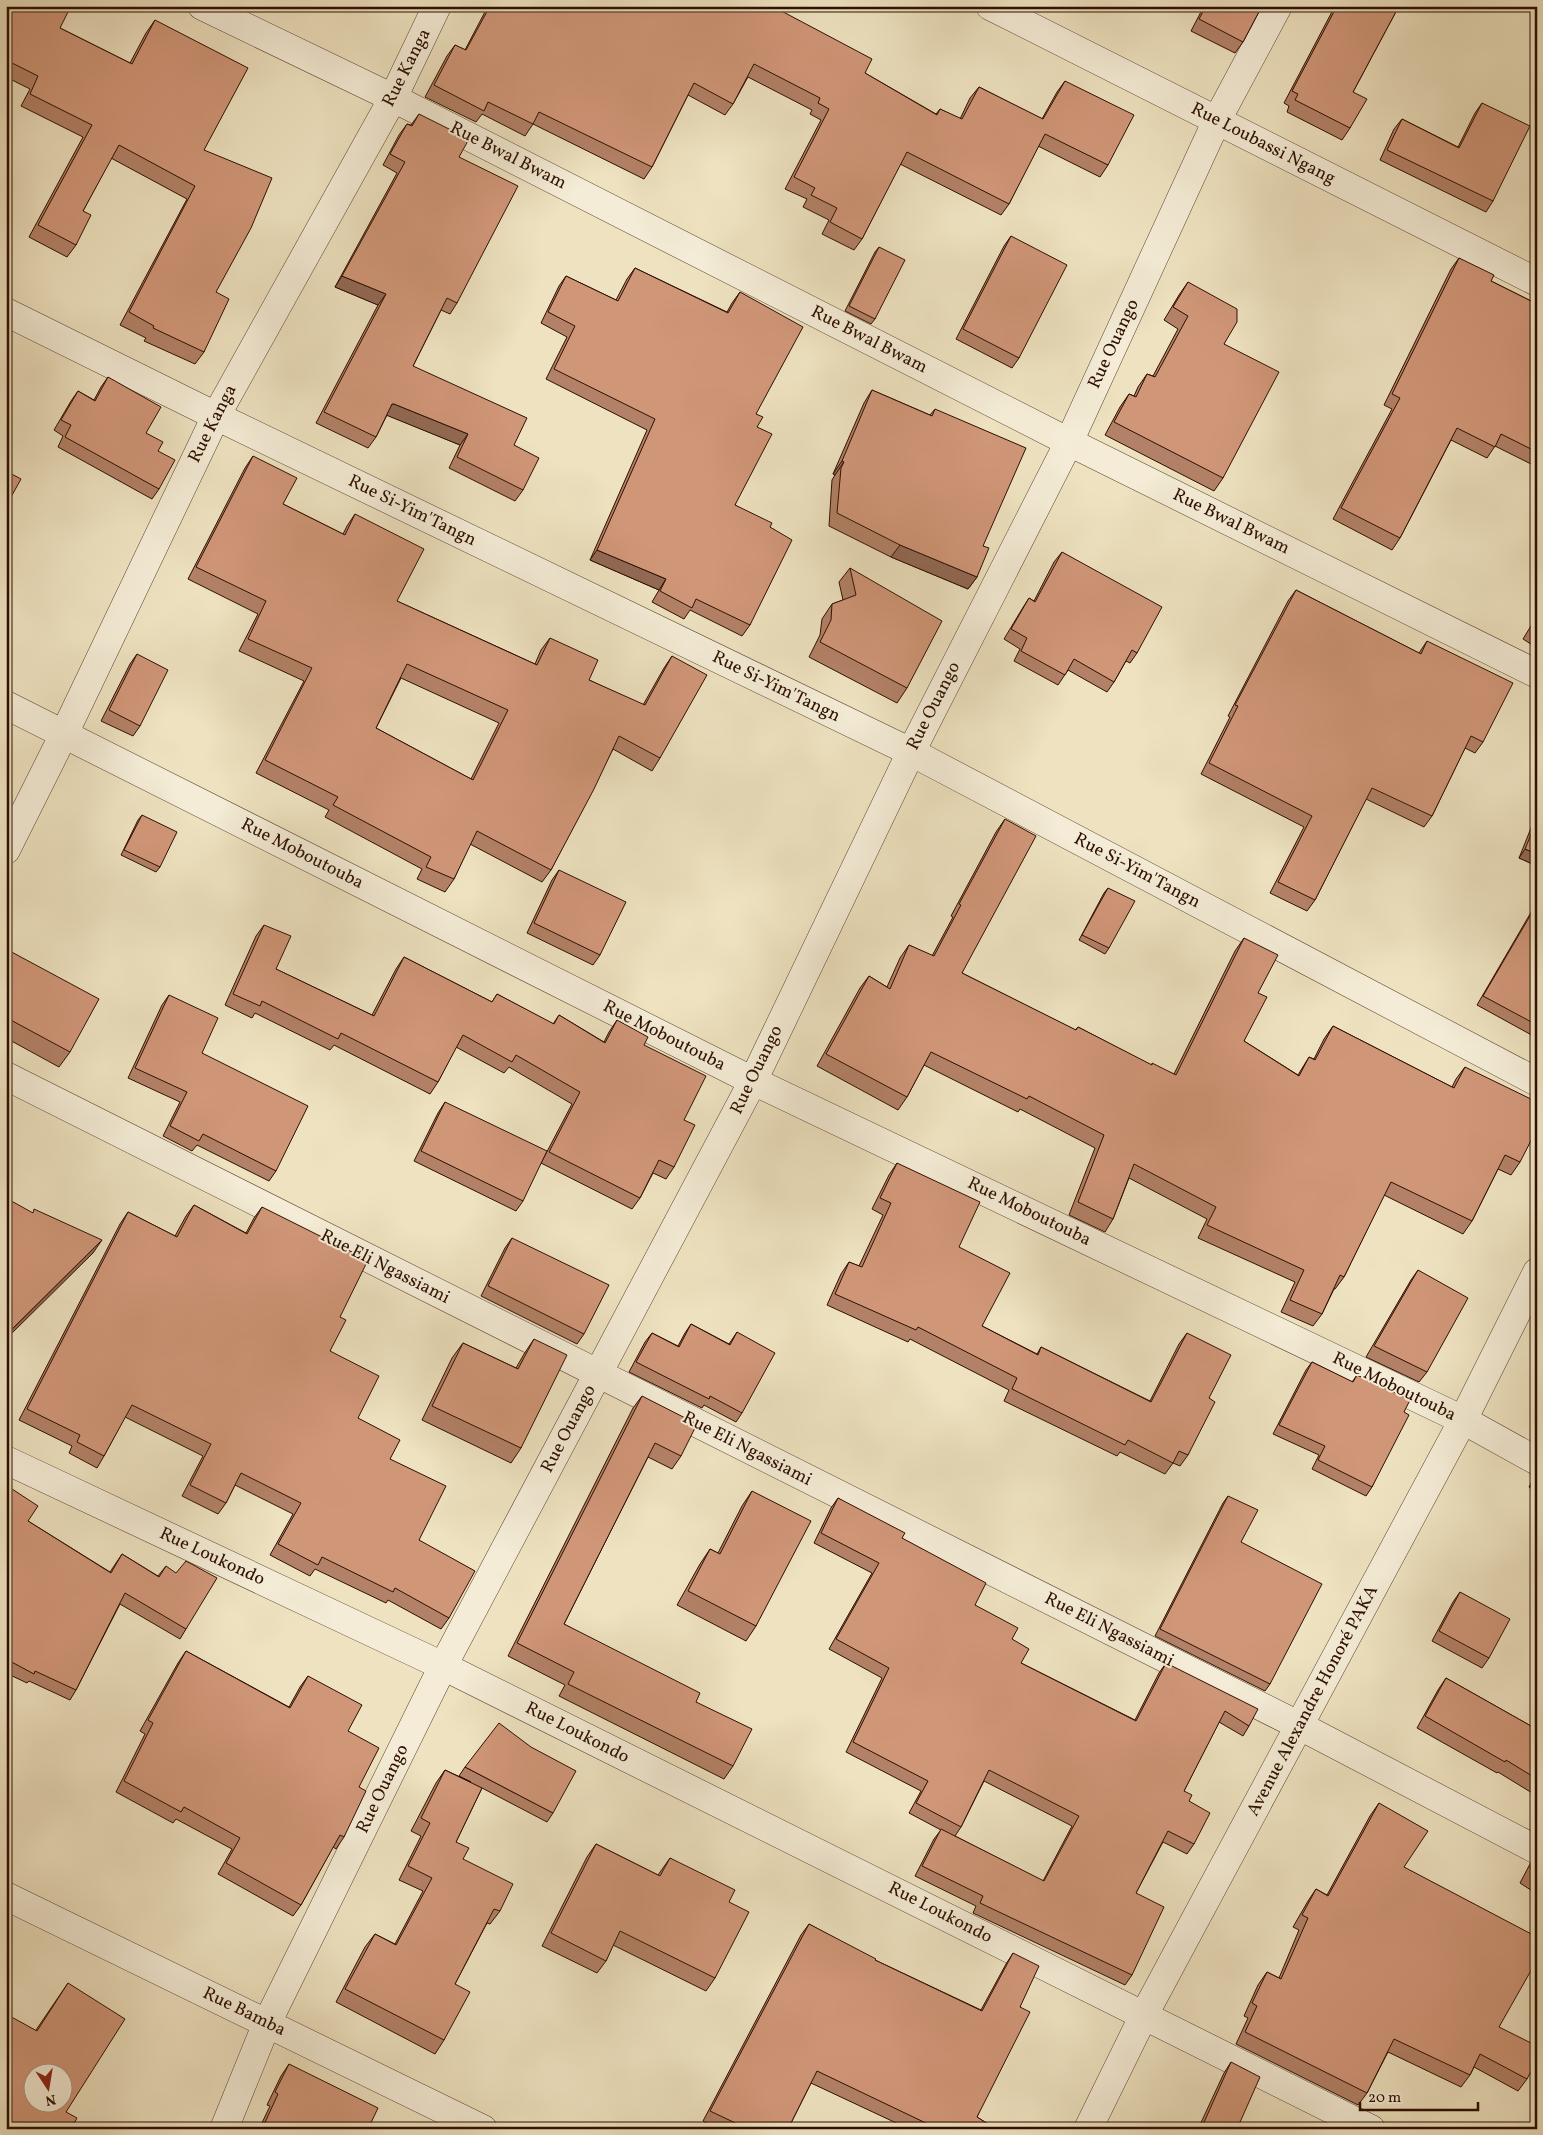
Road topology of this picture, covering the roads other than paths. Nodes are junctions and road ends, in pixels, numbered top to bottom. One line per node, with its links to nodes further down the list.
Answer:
1 (202, 6): 5 (street, Rue Bwal Bwam)
2 (438, 6): 5 (street, Rue Kanga)
3 (990, 6): 6 (street, Rue Loubassi Ngang)
4 (1278, 6): 6 (street, Rue Ouango)
5 (393, 98): 9 (street, Rue Kanga); 10 (street, Rue Bwal Bwam)
6 (1217, 120): 7 (street, Rue Loubassi Ngang); 10 (street, Rue Ouango)
7 (1537, 282)
8 (6, 312): 9 (street, Rue Si-Yim'Tangn)
9 (216, 416): 13 (street, Rue Kanga); 14 (street, Rue Si-Yim'Tangn)
10 (1069, 442): 11 (street, Rue Bwal Bwam); 14 (street, Rue Ouango)
11 (1537, 674)
12 (6, 705): 13 (street, Rue Moboutouba)
13 (64, 734): 15 (street, Rue Kanga); 17 (street, Rue Moboutouba)
14 (910, 752): 17 (street, Rue Ouango); 18 (street, Rue Si-Yim'Tangn)
15 (6, 850)
16 (6, 1076): 20 (street, Rue Eli Ngassiami)
17 (753, 1081): 20 (street, Rue Ouango); 21 (street, Rue Moboutouba)
18 (1537, 1082)
19 (1537, 1272): 21 (street, Avenue Alexandre Honoré PAKA)
20 (598, 1374): 24 (street, Rue Ouango); 25 (street, Rue Eli Ngassiami)
21 (1463, 1420): 23 (street, Rue Moboutouba); 25 (street, Avenue Alexandre Honoré PAKA)
22 (6, 1460): 24 (street, Rue Loukondo)
23 (1537, 1461)
24 (443, 1666): 28 (street, Rue Loukondo); 29 (street, Rue Ouango)
25 (1300, 1726): 26 (street, Rue Eli Ngassiami); 28 (street, Avenue Alexandre Honoré PAKA)
26 (1537, 1850)
27 (6, 1896): 29 (street, Rue Bamba)
28 (1144, 2015): 32 (street, Avenue Alexandre Honoré PAKA); 33 (street, Rue Loukondo)
29 (266, 2023): 30 (street, Rue Ouango); 31 (street, Rue Bamba)
30 (224, 2129)
31 (483, 2129)
32 (1088, 2129)
33 (1371, 2129)

